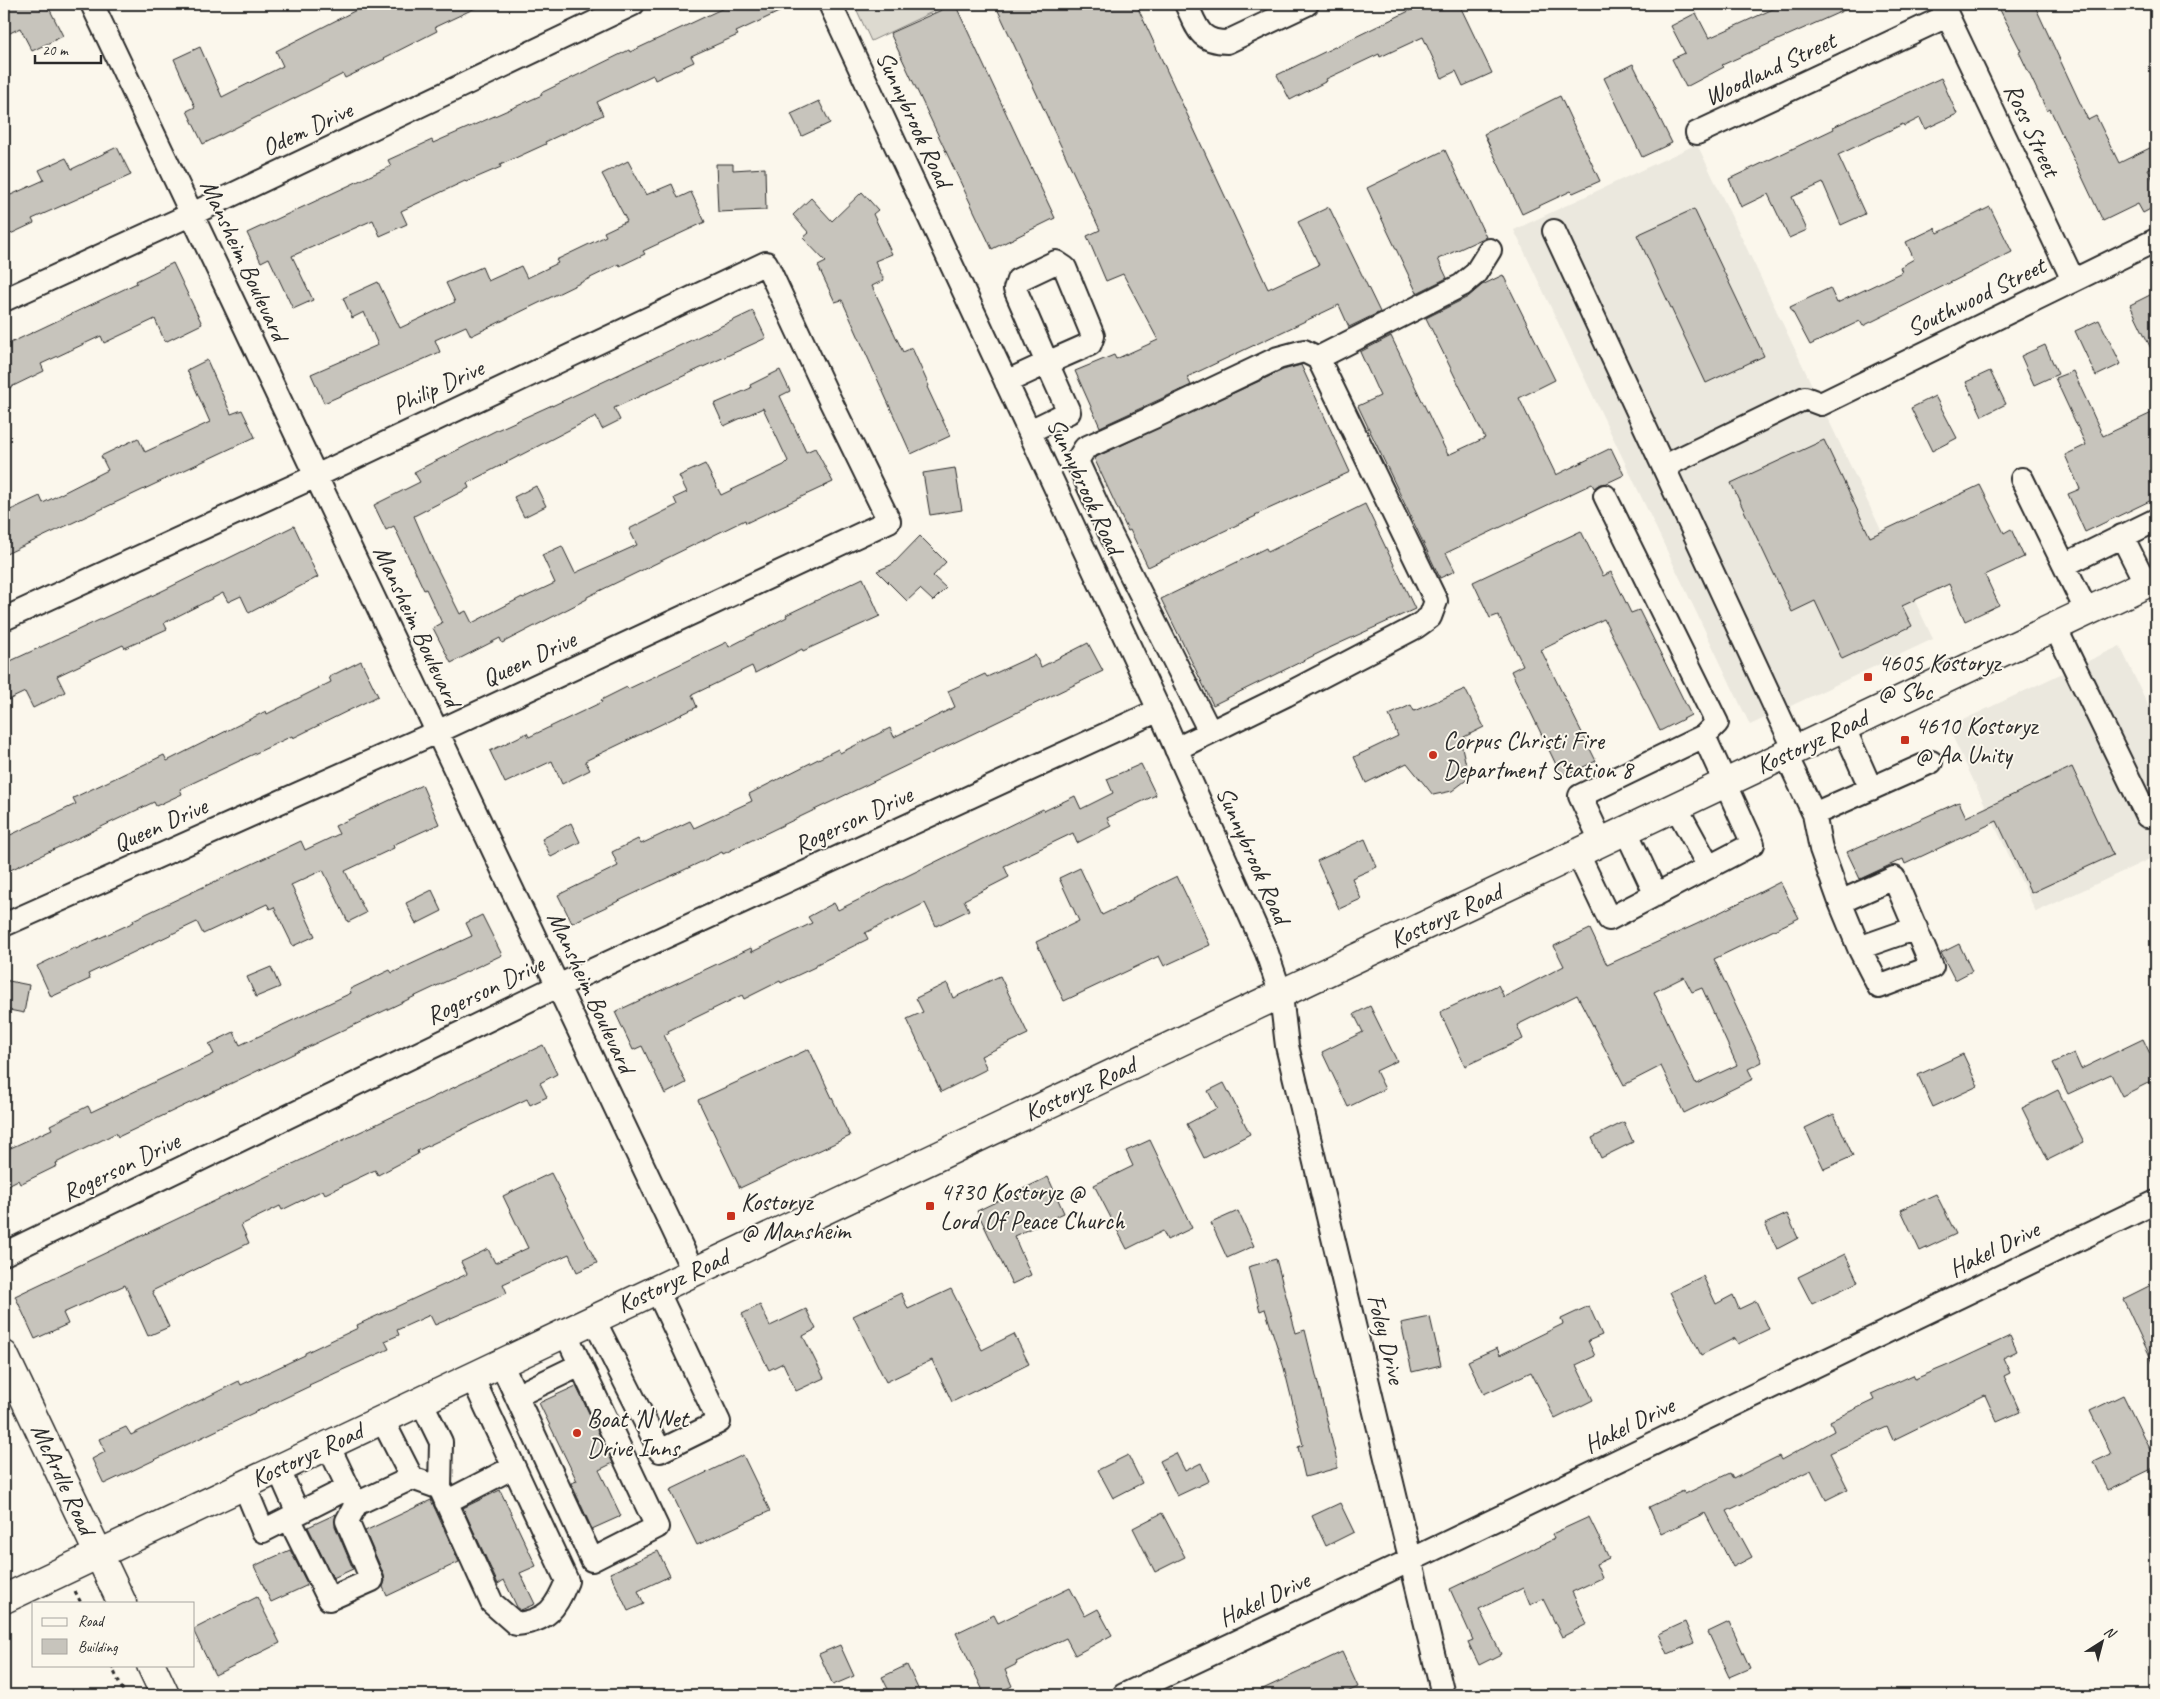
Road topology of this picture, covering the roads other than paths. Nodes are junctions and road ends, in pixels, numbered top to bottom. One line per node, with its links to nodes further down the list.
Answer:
1 (92, 4): 8 (street, Mansheim Boulevard)
2 (633, 4): 8 (street, Odem Drive)
3 (830, 4): 15 (street, Sunnybrook Road)
4 (1186, 4): 5 (street)
5 (1307, 4)
6 (1945, 10): 7 (street, Woodland Street); 12 (street, Ross Street)
7 (1698, 133)
8 (192, 214): 13 (street, Odem Drive); 19 (street, Mansheim Boulevard)
9 (1554, 231): 18 (street)
10 (2156, 240): 12 (street, Southwood Street)
11 (1490, 250): 14 (street)
12 (2073, 280): 18 (street, Southwood Street)
13 (4, 300)
14 (1318, 358): 32 (street); 32 (street)
15 (1006, 382): 17 (street, Sunnybrook Road); 17 (street)
16 (826, 392): 19 (street, Philip Drive); 31 (street, Queen Drive)
17 (1030, 431): 29 (street, Sunnybrook Road)
18 (1665, 466): 35 (street)
19 (316, 476): 27 (street, Philip Drive); 31 (street, Mansheim Boulevard)
20 (2022, 479): 24 (street)
21 (1605, 496): 33 (street)
22 (2156, 520): 23 (street)
23 (2122, 536): 24 (street); 25 (street)
24 (2064, 564): 26 (street)
25 (2151, 581): 26 (main road, Kostoryz Road)
26 (2087, 612): 28 (main road, Kostoryz Road)
27 (4, 618)
28 (2055, 627): 30 (main road, Kostoryz Road); 41 (street)
29 (1159, 710): 34 (street, Sunnybrook Road); 50 (street, Rogerson Drive)
30 (1844, 728): 35 (main road, Kostoryz Road); 38 (street)
31 (437, 732): 47 (street, Queen Drive); 50 (street, Mansheim Boulevard)
32 (1210, 732): 34 (street)
33 (1704, 736): 37 (street); 43 (street)
34 (1176, 749): 51 (street, Sunnybrook Road)
35 (1790, 753): 37 (main road, Kostoryz Road); 40 (street)
36 (1931, 762): 38 (street)
37 (1727, 783): 39 (main road, Kostoryz Road); 44 (street)
38 (1871, 789): 40 (street)
39 (1676, 807): 42 (main road, Kostoryz Road); 44 (street)
40 (1814, 814): 46 (street)
41 (2147, 816)
42 (1626, 831): 43 (main road, Kostoryz Road); 45 (street)
43 (1590, 848): 45 (street); 51 (main road, Kostoryz Road)
44 (1709, 867): 45 (street)
45 (1656, 895)
46 (1840, 902): 48 (street); 49 (street)
47 (4, 925)
48 (1916, 928): 49 (street); 49 (street)
49 (1859, 948)
50 (558, 986): 53 (street, Rogerson Drive); 54 (street, Mansheim Boulevard)
51 (1281, 995): 54 (main road, Kostoryz Road); 74 (street, Foley Drive)
52 (2156, 1202): 74 (street, Hakel Drive)
53 (4, 1254)
54 (693, 1271): 55 (main road, Kostoryz Road)
55 (656, 1288): 56 (main road, Kostoryz Road); 56 (street)
56 (593, 1318): 57 (main road, Kostoryz Road)
57 (565, 1332): 59 (main road, Kostoryz Road); 60 (street)
58 (4, 1354): 73 (main road, McArdle Road)
59 (501, 1363): 61 (main road, Kostoryz Road); 62 (street)
60 (580, 1365): 62 (street); 62 (street)
61 (472, 1377): 63 (main road, Kostoryz Road); 66 (street)
62 (516, 1396)
63 (421, 1401): 64 (main road, Kostoryz Road); 70 (street)
64 (382, 1419): 65 (main road, Kostoryz Road); 68 (street)
65 (328, 1445): 67 (main road, Kostoryz Road); 71 (street)
66 (514, 1467): 70 (street); 70 (street)
67 (278, 1468): 69 (main road, Kostoryz Road); 72 (street)
68 (412, 1478): 70 (street); 71 (street)
69 (244, 1485): 72 (street); 73 (main road, Kostoryz Road)
70 (443, 1495)
71 (352, 1496): 72 (street); 72 (street)
72 (293, 1516)
73 (98, 1554): 75 (main road, Kostoryz Road); 76 (main road, McArdle Road)
74 (1411, 1560): 79 (street, Hakel Drive); 80 (street, Foley Drive)
75 (4, 1599)
76 (122, 1602)
77 (151, 1666): 78 (main road)
78 (165, 1695)
79 (1124, 1695)
80 (1443, 1695)

